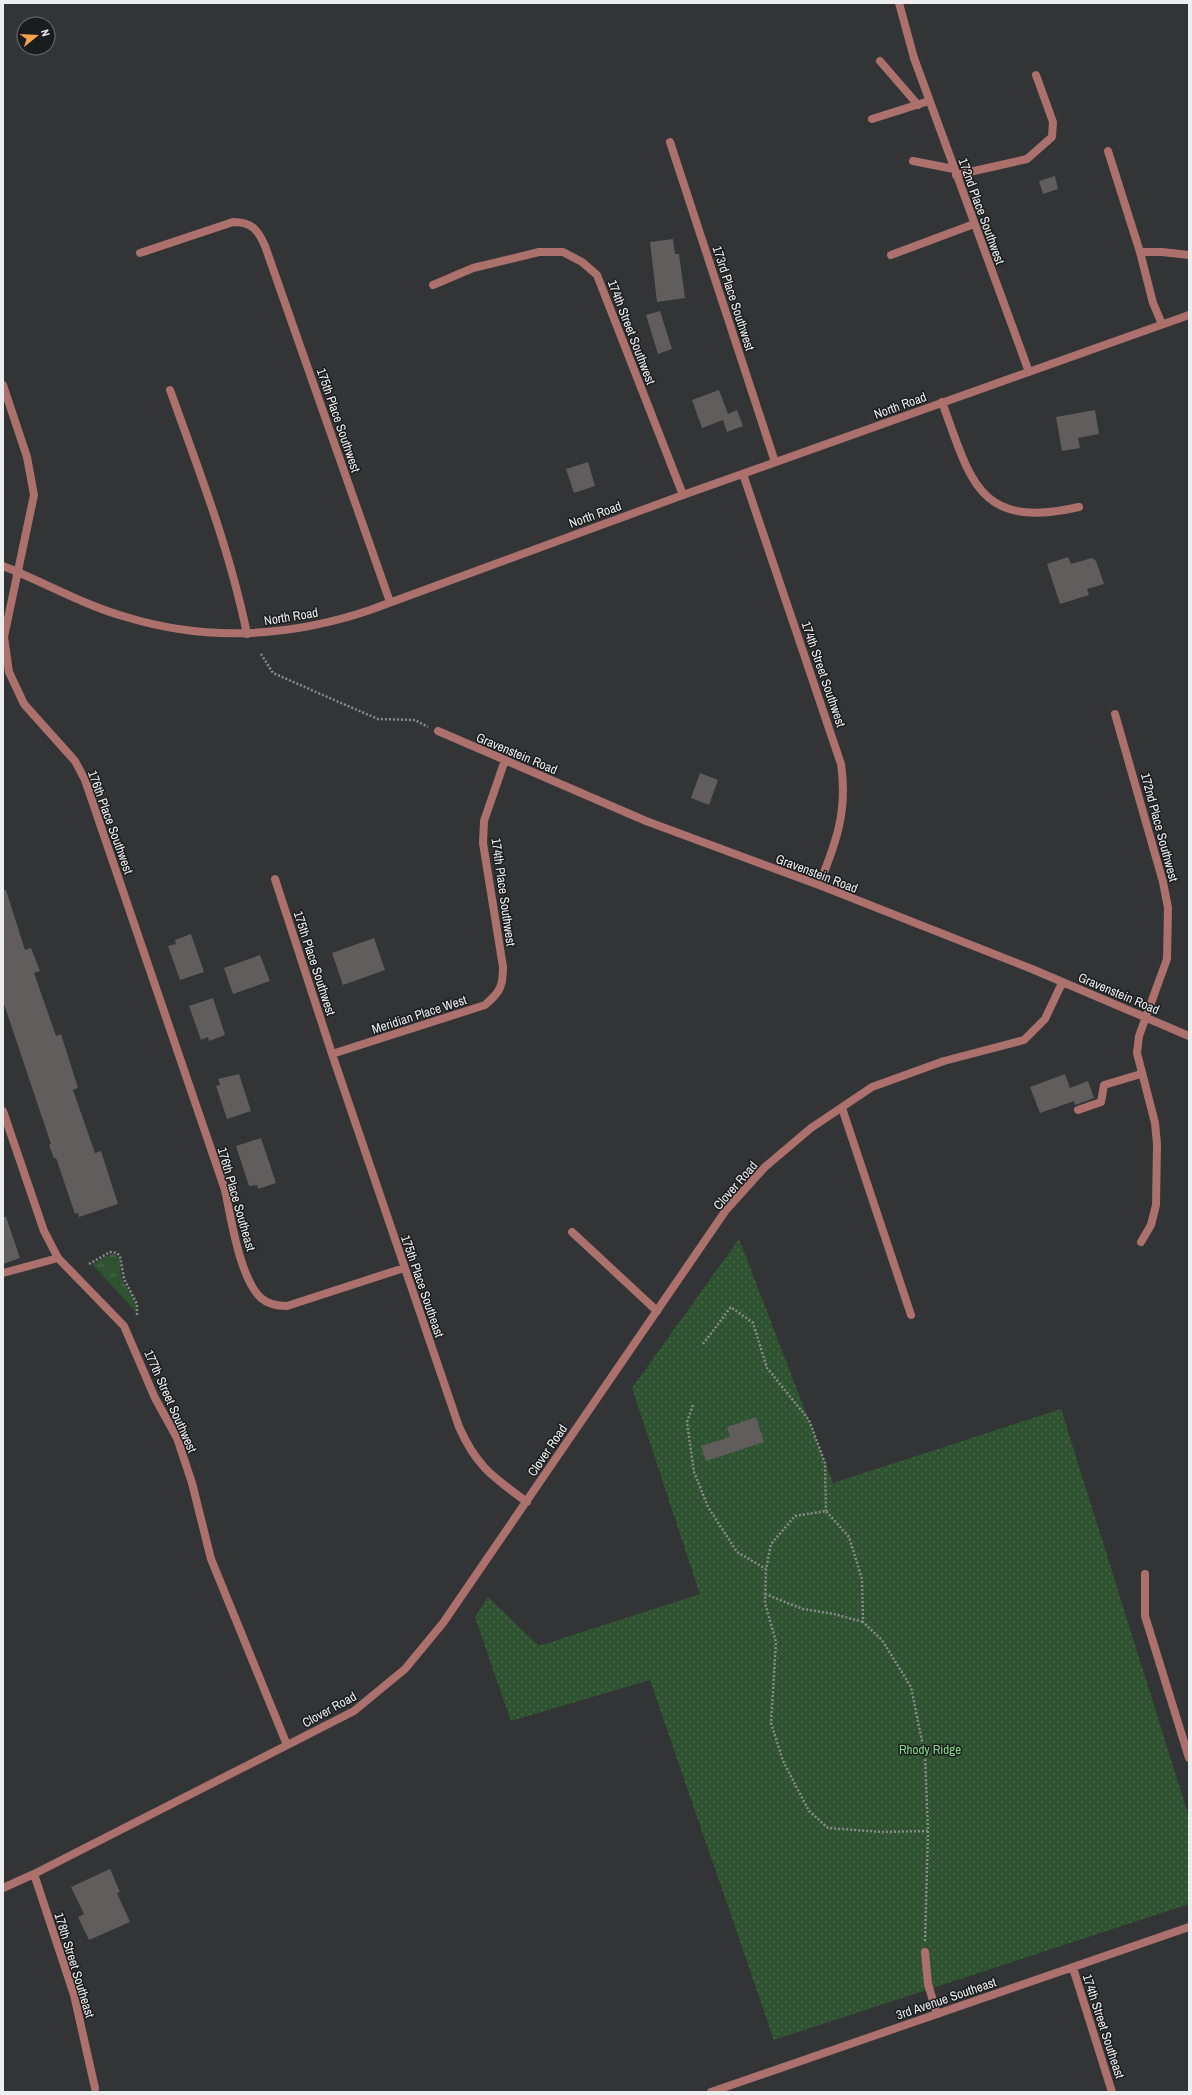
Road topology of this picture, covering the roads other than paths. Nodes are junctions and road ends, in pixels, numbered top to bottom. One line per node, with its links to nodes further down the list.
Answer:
1 (893, 3): 3 (street)
2 (899, 3): 3 (street, 172nd Place Southwest)
3 (902, 12): 6 (street, 172nd Place Southwest)
4 (880, 61): 7 (street)
5 (1036, 75): 12 (street)
6 (930, 101): 7 (street); 12 (street, 172nd Place Southwest)
7 (918, 105): 8 (street)
8 (872, 119)
9 (670, 142): 25 (street, 173rd Place Southwest)
10 (1108, 151): 14 (street)
11 (913, 161): 12 (street)
12 (955, 172): 13 (street, 172nd Place Southwest)
13 (974, 224): 16 (street); 21 (street, 172nd Place Southwest)
14 (1140, 252): 17 (street); 20 (street)
15 (140, 253): 31 (street, 175th Place Southwest)
16 (891, 255)
17 (1189, 255)
18 (433, 285): 27 (street, 174th Street Southwest)
19 (1189, 315): 20 (street, North Road)
20 (1162, 324): 21 (street, North Road)
21 (1029, 372): 24 (street, North Road)
22 (3, 385): 30 (street, 176th Place Southwest)
23 (170, 390): 32 (street)
24 (942, 402): 25 (street, North Road); 28 (street)
25 (775, 462): 26 (street, North Road)
26 (743, 474): 27 (street, North Road); 37 (street, 174th Street Southwest)
27 (683, 495): 31 (street, North Road)
28 (1079, 507)
29 (3, 566): 30 (street, North Road)
30 (17, 571): 32 (street, North Road); 44 (street, 176th Place Southwest)
31 (390, 602): 32 (street, North Road)
32 (247, 634)
33 (1115, 714): 40 (street, 172nd Place Southwest)
34 (438, 731): 35 (street, Gravenstein Road)
35 (505, 760): 37 (street, Gravenstein Road); 38 (street, 174th Place Southwest)
36 (275, 879): 42 (street, 175th Place Southwest)
37 (819, 885): 39 (street, Gravenstein Road)
38 (503, 983): 42 (street, Meridian Place West)
39 (1062, 983): 40 (street, Gravenstein Road); 45 (street, Clover Road)
40 (1146, 1018): 41 (street, Gravenstein Road); 43 (street, 172nd Place Southwest)
41 (1189, 1036)
42 (332, 1054): 51 (street, 175th Place Southeast)
43 (1141, 1074): 46 (street); 49 (street, 172nd Place Southwest)
44 (192, 1095): 51 (street, 176th Place Southeast)
45 (842, 1108): 53 (street, Clover Road); 54 (street)
46 (1078, 1110)
47 (3, 1111): 50 (street, 177th Street Southwest)
48 (572, 1232): 53 (street)
49 (1141, 1242)
50 (58, 1258): 52 (street); 57 (street, 177th Street Southwest)
51 (404, 1268): 55 (street, 175th Place Southeast)
52 (3, 1273)
53 (657, 1311): 55 (street, Clover Road)
54 (911, 1315)
55 (527, 1502): 57 (street, Clover Road)
56 (1145, 1574): 58 (street)
57 (287, 1745): 59 (street, Clover Road)
58 (1189, 1758)
59 (34, 1874): 60 (street, Clover Road); 65 (street, 178th Street Southeast)
60 (3, 1888)
61 (1189, 1927): 63 (street, 3rd Avenue Southeast)
62 (925, 1952): 64 (street)
63 (1073, 1968): 64 (street, 3rd Avenue Southeast); 67 (street, 174th Street Southeast)
64 (937, 2014): 66 (street, 3rd Avenue Southeast)
65 (95, 2088)
66 (712, 2092)
67 (1112, 2092)

